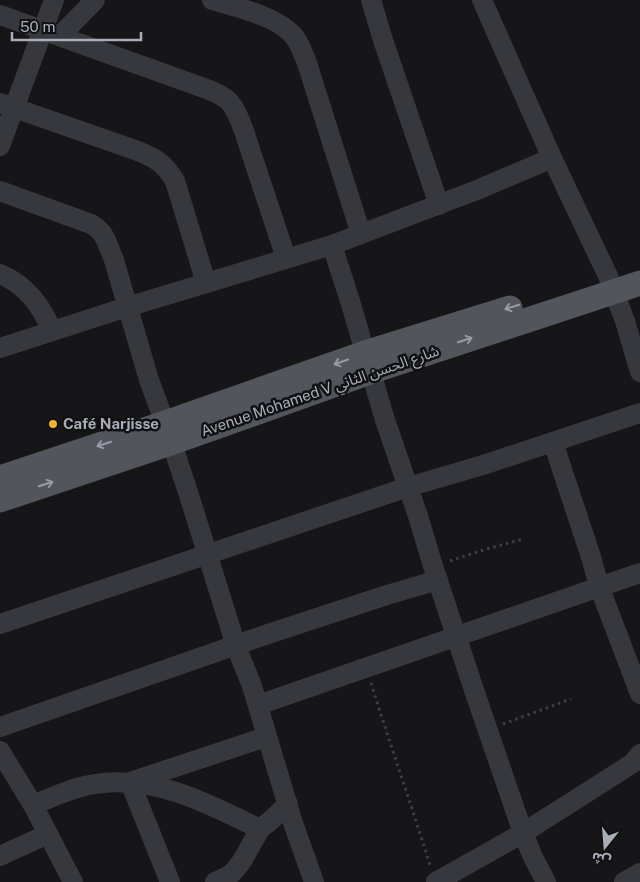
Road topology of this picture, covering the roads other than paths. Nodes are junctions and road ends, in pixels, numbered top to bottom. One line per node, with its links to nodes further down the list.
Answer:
1 (54, 0): 7 (street)
2 (95, 0): 7 (street)
3 (212, 0): 13 (street)
4 (371, 0): 12 (street)
5 (482, 0): 10 (street)
6 (0, 15): 7 (street)
7 (51, 33): 8 (street); 15 (street)
8 (7, 106): 9 (street); 19 (street)
9 (0, 146)
10 (552, 158): 12 (street); 20 (street)
11 (0, 191): 21 (street)
12 (439, 205): 13 (street)
13 (361, 234): 14 (street)
14 (332, 245): 15 (street); 24 (street)
15 (286, 258): 19 (street)
16 (640, 266): 20 (main road, Avenue Mohamed V شارع الحسن الثاني)
17 (0, 274): 22 (street)
18 (640, 282): 20 (main road, Avenue Mohamed V شارع الحسن الثاني)
19 (206, 283): 21 (street)
20 (611, 284): 24 (main road, Avenue Mohamed V شارع الحسن الثاني); 25 (street)
21 (127, 307): 22 (street); 27 (street)
22 (52, 331): 23 (street)
23 (0, 348)
24 (368, 362): 27 (main road, Avenue Mohamed V شارع الحسن الثاني); 30 (street)
25 (640, 372)
26 (640, 413): 28 (street)
27 (168, 433): 29 (main road, Avenue Mohamed V شارع الحسن الثاني, one-way to 29); 31 (main road, Avenue Mohamed V شارع الحسن الثاني, one-way to 27); 32 (street)
28 (553, 442): 30 (street); 35 (street)
29 (0, 478)
30 (408, 487): 32 (street); 33 (street)
31 (0, 500)
32 (208, 554): 36 (street); 38 (street)
33 (436, 573): 37 (street); 38 (street)
34 (640, 573): 35 (street)
35 (599, 586): 37 (street); 39 (street)
36 (0, 624)
37 (456, 637): 40 (street); 49 (street)
38 (236, 646): 40 (street); 41 (street)
39 (640, 694)
40 (258, 705): 42 (street)
41 (0, 727)
42 (266, 737): 45 (street); 46 (street)
43 (0, 751): 47 (street)
44 (640, 754): 49 (street)
45 (130, 782): 47 (street); 48 (street); 54 (street)
46 (288, 804): 48 (street); 56 (street)
47 (33, 805): 50 (street)
48 (260, 829): 55 (street)
49 (522, 833): 57 (street); 58 (street)
50 (48, 834): 51 (street); 53 (street)
51 (0, 856)
52 (640, 873): 59 (street)
53 (73, 882)
54 (170, 882)
55 (215, 882)
56 (314, 882)
57 (436, 882)
58 (546, 882)
59 (624, 882)

